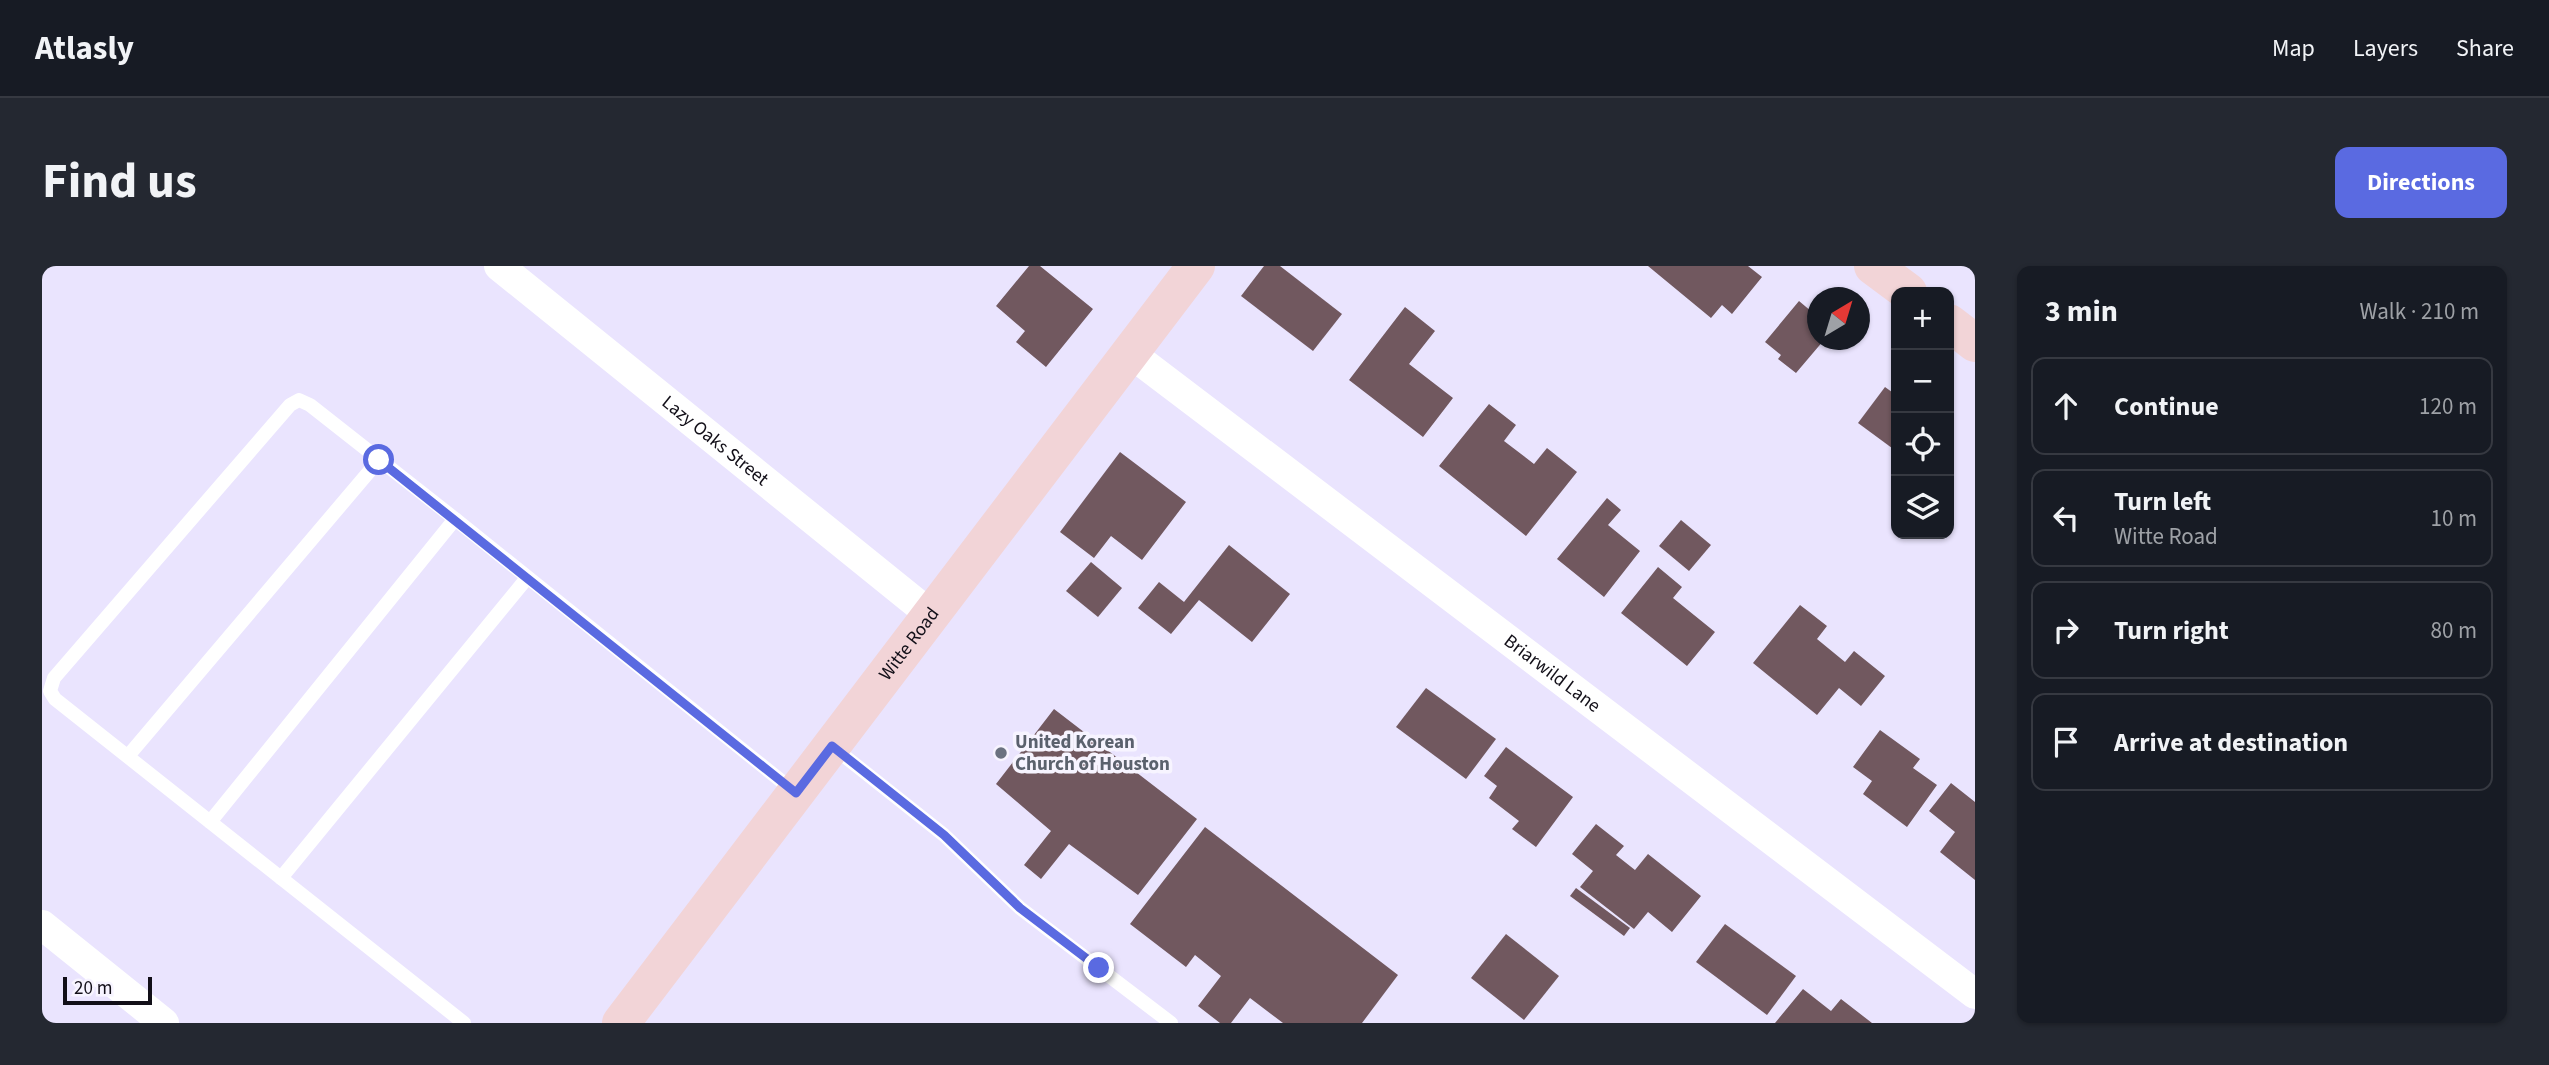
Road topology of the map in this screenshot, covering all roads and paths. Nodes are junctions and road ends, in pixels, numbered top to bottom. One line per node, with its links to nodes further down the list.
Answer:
1 (499, 266): 11 (street, Lazy Oaks Street)
2 (1873, 266): 4 (street)
3 (1185, 270): 7 (street, Witte Road)
4 (1901, 287)
5 (1954, 327): 6 (street)
6 (1975, 343)
7 (1130, 353): 11 (street, Witte Road); 18 (street, Briarwild Lane)
8 (379, 460): 9 (lane); 13 (lane); 13 (lane)
9 (455, 519): 10 (lane); 15 (lane)
10 (527, 579): 14 (lane); 16 (lane)
11 (931, 615): 12 (street, Witte Road)
12 (832, 746): 14 (street, Witte Road); 22 (lane)
13 (128, 756): 15 (lane)
14 (796, 793): 21 (street, Witte Road)
15 (210, 822): 16 (lane)
16 (281, 878): 20 (lane)
17 (42, 925): 19 (street)
18 (1975, 994)
19 (164, 1023)
20 (464, 1023)
21 (621, 1023)
22 (1171, 1023)

